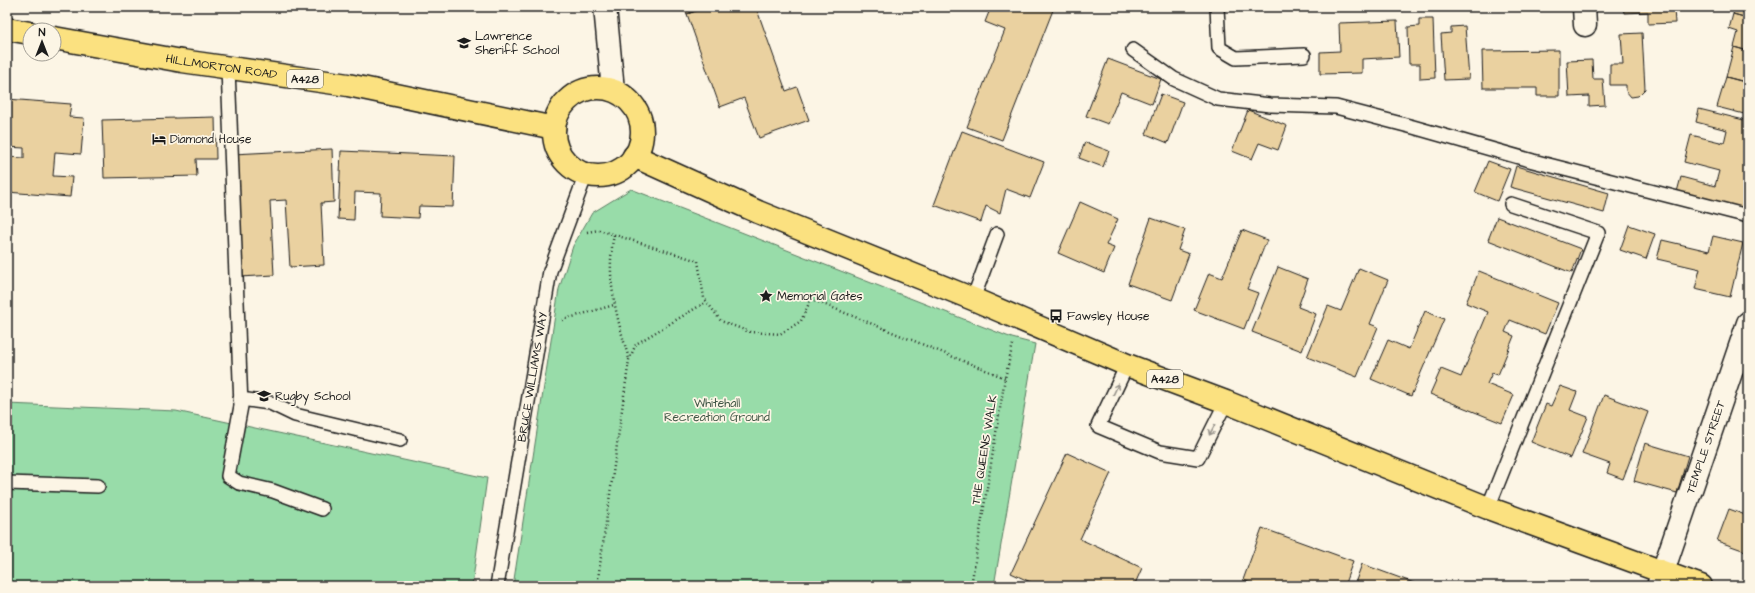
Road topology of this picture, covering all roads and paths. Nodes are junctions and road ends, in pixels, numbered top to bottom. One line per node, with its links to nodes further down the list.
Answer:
1 (606, 7): 9 (street)
2 (1217, 7): 7 (lane)
3 (7, 29): 4 (highway)
4 (22, 32)
5 (62, 39): 8 (highway, HILLMORTON ROAD / A428)
6 (1133, 50): 14 (lane)
7 (1304, 55)
8 (228, 68): 10 (highway, HILLMORTON ROAD / A428); 27 (lane)
9 (613, 90): 10 (highway); 11 (highway)
10 (554, 128): 12 (highway)
11 (634, 156): 12 (highway); 18 (highway, A428)
12 (586, 174): 17 (lane, BRUCE WILLIAMS WAY)
13 (1511, 204): 32 (lane)
14 (1748, 216)
15 (997, 234): 18 (lane)
16 (614, 235): 17 (path); 19 (path); 20 (path)
17 (562, 237): 22 (lane, BRUCE WILLIAMS WAY)
18 (973, 299): 21 (highway, A428)
19 (706, 302): 24 (path); 26 (path)
20 (614, 305): 22 (path); 24 (path)
21 (1019, 318): 25 (highway, A428); 26 (path, THE QUEENS WALK)
22 (541, 321): 35 (lane, BRUCE WILLIAMS WAY)
23 (1746, 334): 34 (street, TEMPLE STREET)
24 (629, 360): 36 (path)
25 (1127, 365): 28 (highway, A428); 28 (lane, one-way to 25)
26 (1005, 378): 37 (path, THE QUEENS WALK)
27 (240, 399): 29 (lane); 33 (lane)
28 (1226, 402): 32 (highway, A428)
29 (400, 440)
30 (7, 482): 31 (lane)
31 (98, 486)
32 (1488, 508): 34 (highway, A428)
33 (322, 509)
34 (1660, 579): 38 (highway, A428)
35 (497, 586)
36 (597, 586)
37 (971, 586)
38 (1701, 586)

